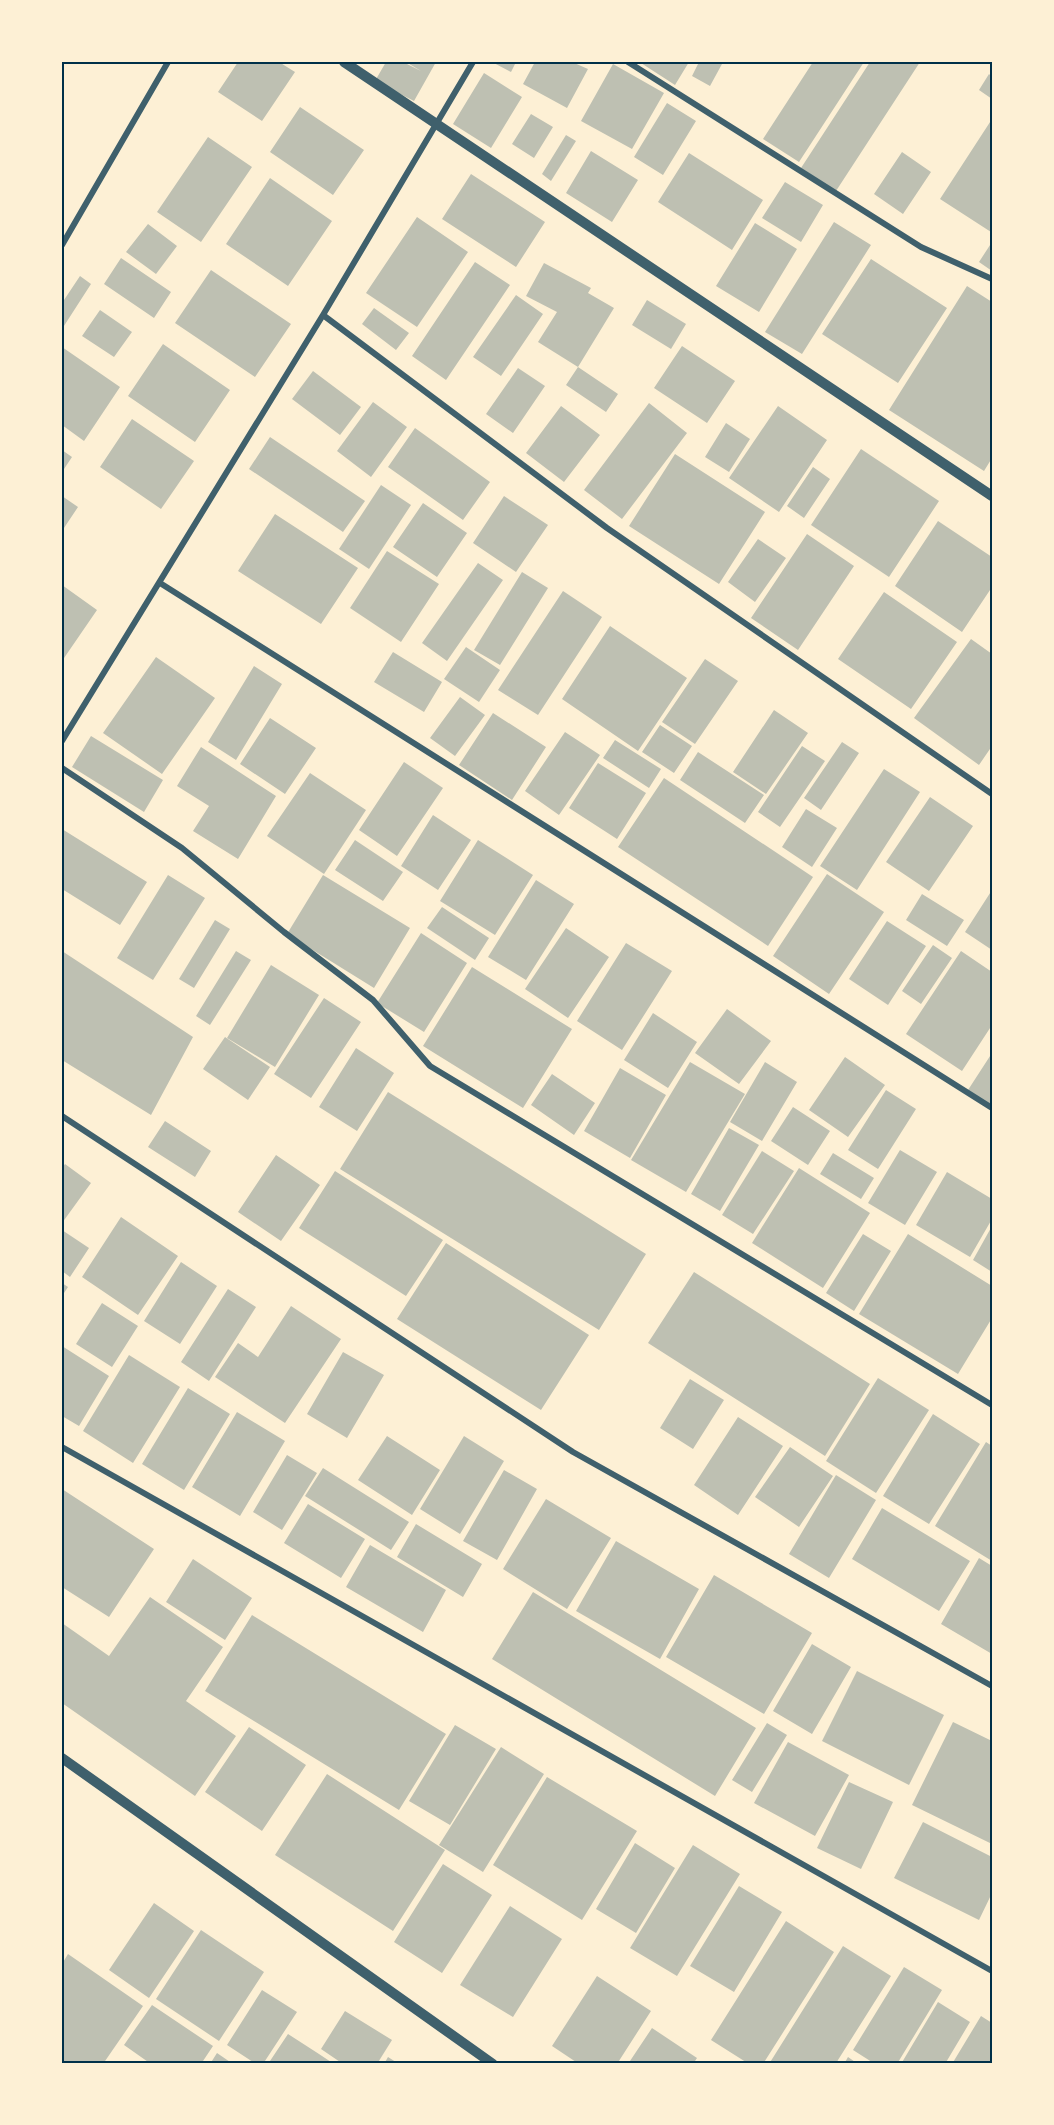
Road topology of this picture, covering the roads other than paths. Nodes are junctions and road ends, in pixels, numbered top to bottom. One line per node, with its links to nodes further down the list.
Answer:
1 (168, 62): 6 (street)
2 (344, 62): 5 (street)
3 (473, 62): 5 (street)
4 (628, 62): 7 (street)
5 (438, 123): 8 (street); 9 (street)
6 (62, 245)
7 (993, 279)
8 (323, 315): 10 (street); 13 (street)
9 (993, 496)
10 (160, 583): 11 (street); 14 (street)
11 (62, 741)
12 (62, 768): 16 (street)
13 (993, 794)
14 (993, 1108)
15 (62, 1116): 18 (street)
16 (993, 1406)
17 (62, 1447): 20 (street)
18 (993, 1686)
19 (62, 1758): 21 (street)
20 (993, 1971)
21 (493, 2064)

